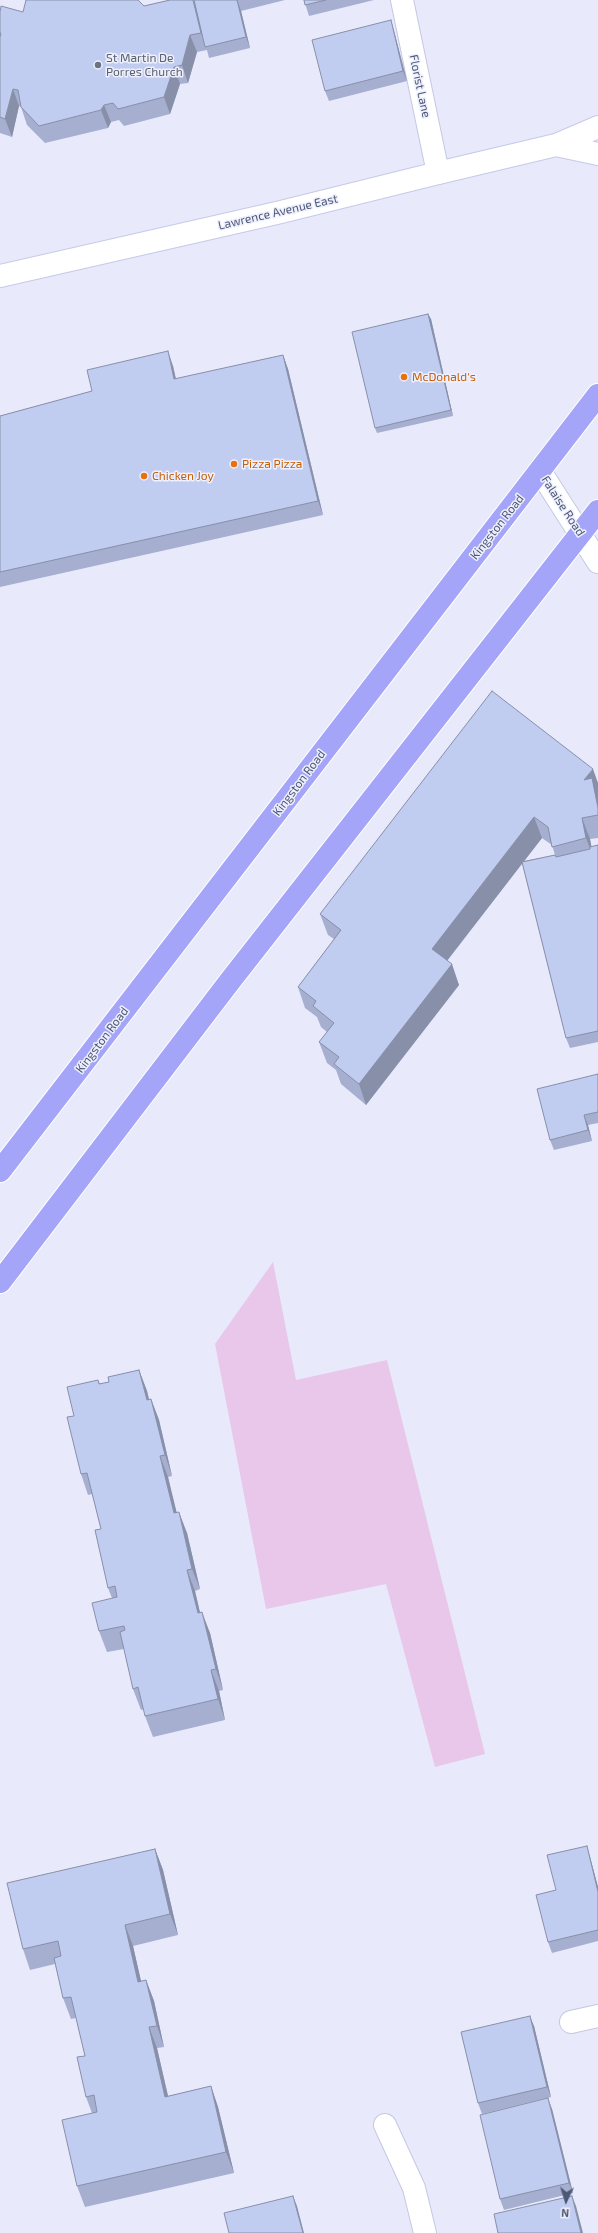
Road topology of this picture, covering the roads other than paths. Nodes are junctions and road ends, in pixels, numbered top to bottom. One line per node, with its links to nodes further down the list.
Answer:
1 (402, 0): 5 (main road, Florist Lane)
2 (598, 127): 3 (main road, Lawrence Avenue East)
3 (556, 146): 4 (main road, Lawrence Avenue East); 5 (main road, Lawrence Avenue East)
4 (598, 154)
5 (438, 172): 6 (main road, Lawrence Avenue East)
6 (0, 276)
7 (598, 395): 8 (main road, Kingston Road)
8 (540, 471): 10 (main road, Falaise Road); 12 (main road, Kingston Road)
9 (598, 512): 10 (main road)
10 (580, 534): 11 (main road, Falaise Road); 13 (main road)
11 (598, 562)
12 (0, 1171)
13 (0, 1282)
14 (598, 2016): 15 (main road)
15 (571, 2022)
16 (385, 2125): 17 (main road)
17 (425, 2233)

